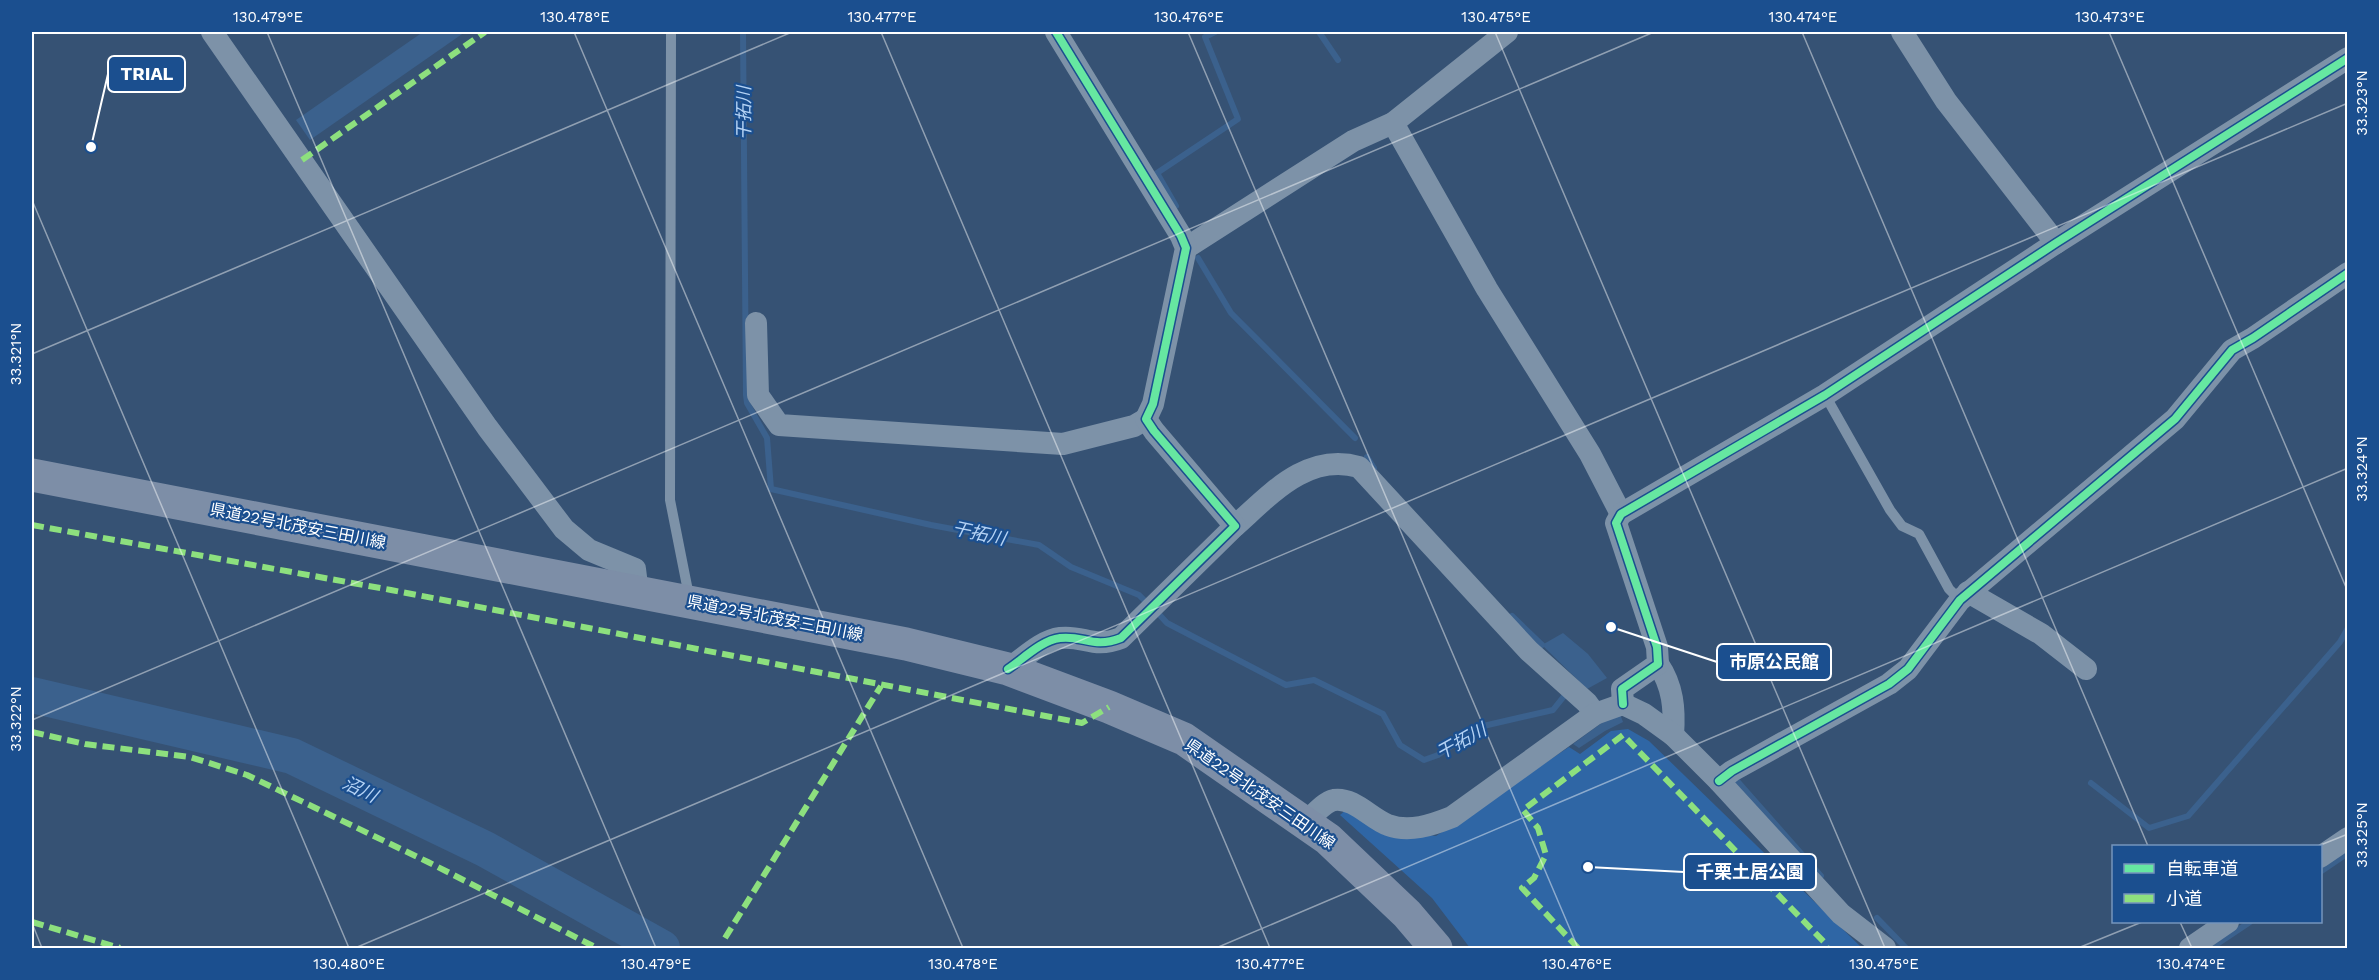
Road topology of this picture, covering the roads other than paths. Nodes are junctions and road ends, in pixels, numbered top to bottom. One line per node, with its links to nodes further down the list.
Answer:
1 (212, 32): 17 (street)
2 (671, 32): 19 (lane)
3 (1056, 32): 9 (street)
4 (1508, 32): 7 (street)
5 (1902, 32): 8 (street)
6 (2348, 58): 8 (street)
7 (1393, 123): 9 (street); 15 (street)
8 (2056, 243): 12 (street)
9 (1186, 248): 13 (street)
10 (2348, 273): 18 (street)
11 (756, 323): 13 (street)
12 (1825, 395): 15 (street); 18 (lane)
13 (1146, 419): 16 (street)
14 (32, 475): 17 (main road, 県道22号北茂安三田川線)
15 (1621, 514): 20 (street)
16 (1235, 526): 21 (street); 24 (street)
17 (638, 593): 19 (main road, 県道22号北茂安三田川線)
18 (1964, 596): 22 (street); 26 (street)
19 (690, 602): 21 (main road, 県道22号北茂安三田川線)
20 (1658, 664): 23 (street); 25 (street)
21 (1008, 669): 27 (main road, 県道22号北茂安三田川線)
22 (2086, 669)
23 (1623, 704): 24 (street); 25 (street)
24 (1595, 714): 27 (street)
25 (1673, 735): 26 (street)
26 (1719, 781): 32 (street)
27 (1305, 823): 31 (main road, 県道22号北茂安三田川線)
28 (2348, 838): 29 (street)
29 (2322, 856)
30 (2225, 923): 33 (street)
31 (1436, 948)
32 (1885, 948)
33 (2190, 948)

